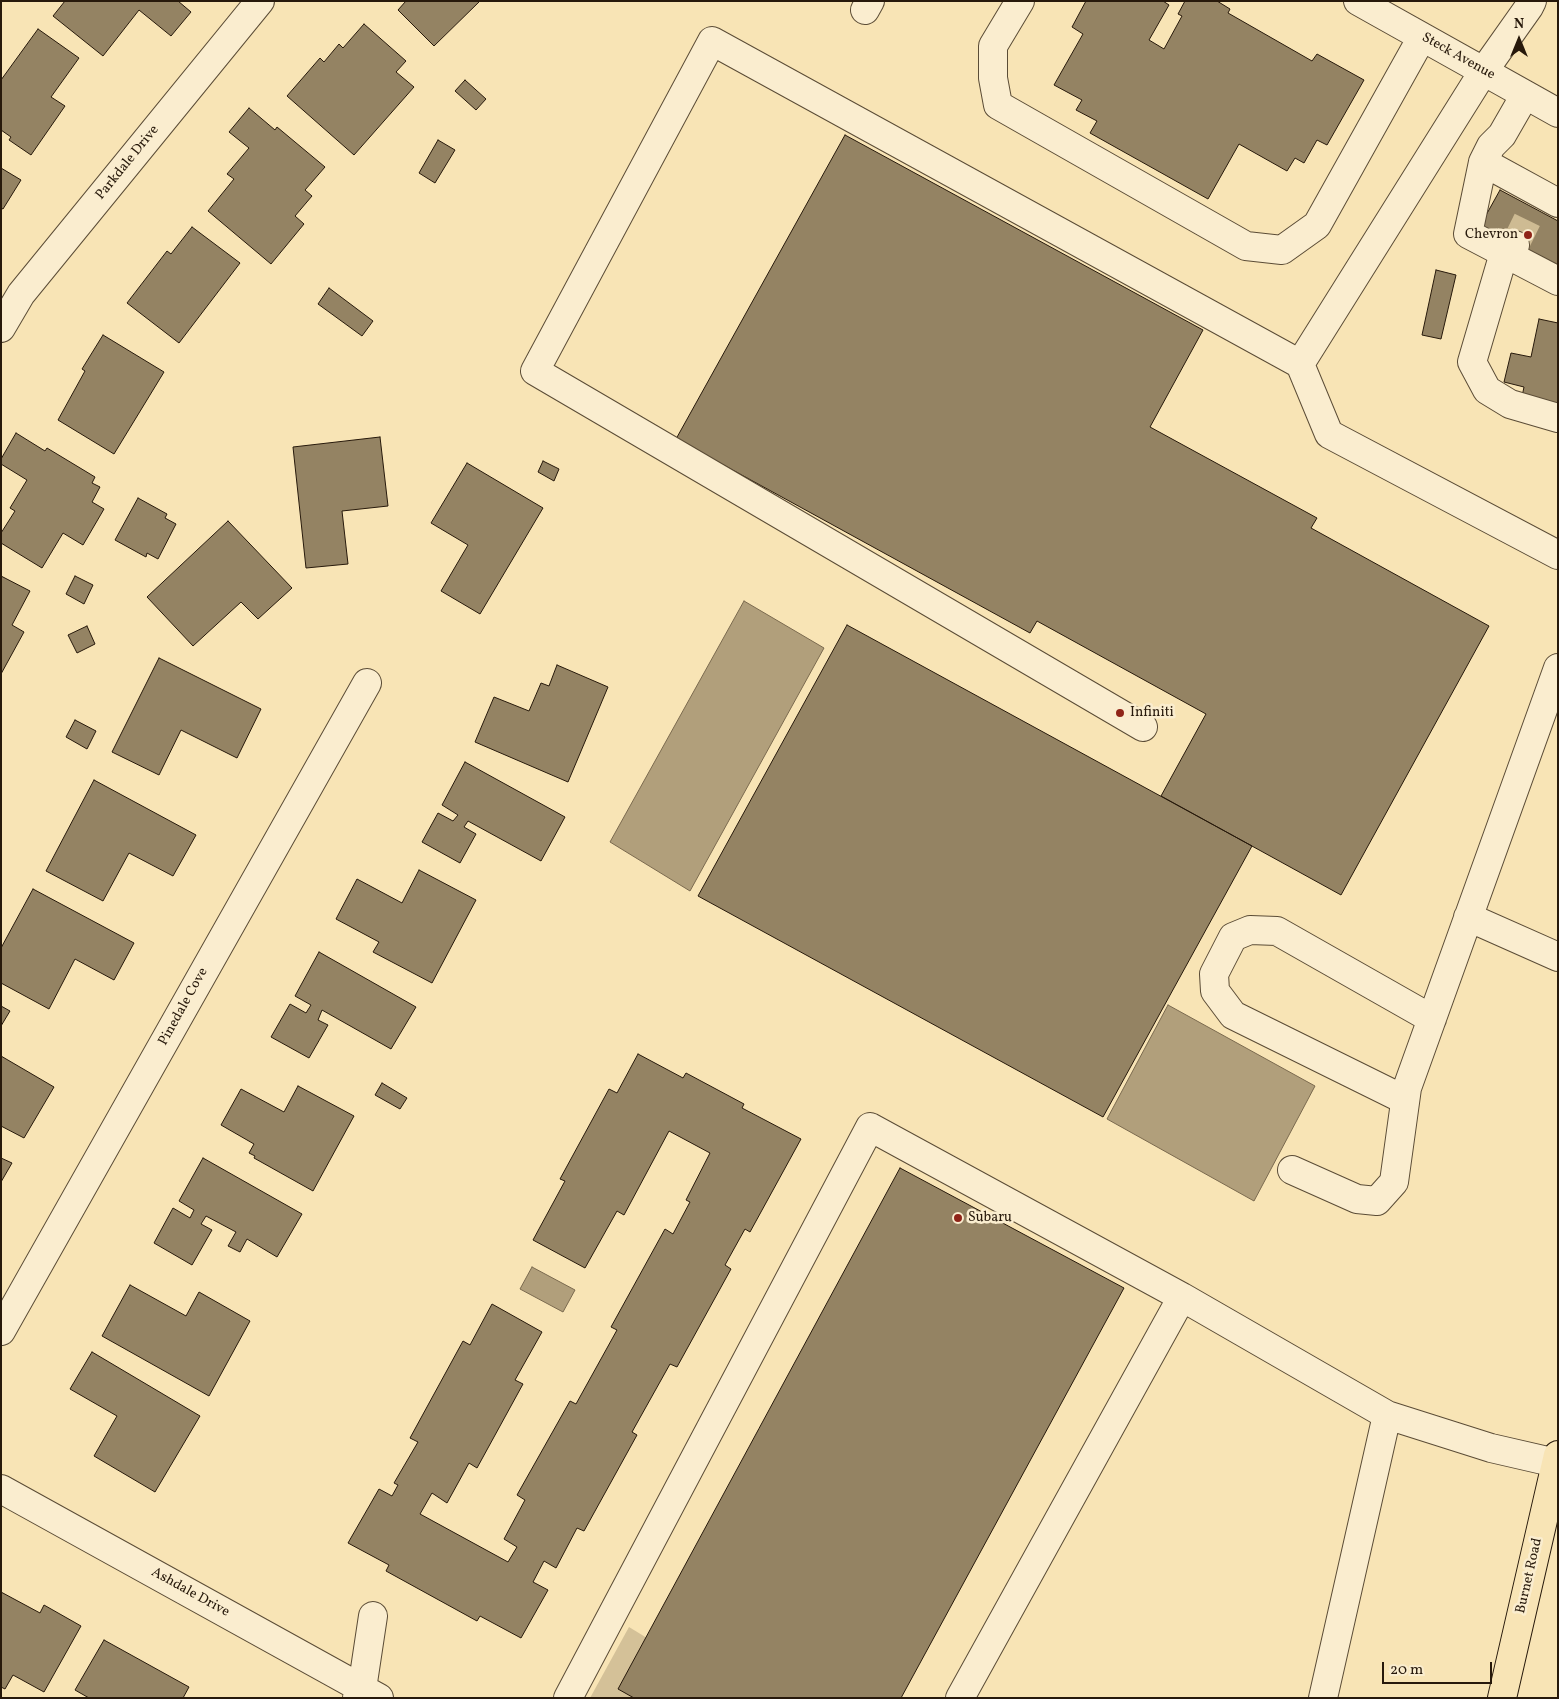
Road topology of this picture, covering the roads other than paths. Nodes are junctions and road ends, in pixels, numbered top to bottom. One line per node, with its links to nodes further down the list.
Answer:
1 (260, 1): 13 (street, Parkdale Drive)
2 (1020, 1): 5 (street)
3 (1532, 1): 6 (street)
4 (1367, 3): 5 (street, Steck Avenue)
5 (1422, 37): 6 (street, Steck Avenue)
6 (1483, 72): 7 (street, Steck Avenue); 14 (street)
7 (1525, 95): 8 (street, Steck Avenue); 9 (street)
8 (1558, 112)
9 (1483, 162): 10 (street); 11 (street)
10 (1544, 202)
11 (1510, 249): 12 (street); 15 (street)
12 (1558, 281)
13 (1, 328)
14 (1300, 364): 16 (street); 19 (street)
15 (1558, 418)
16 (1558, 554)
17 (1558, 668): 20 (street)
18 (367, 682): 26 (street, Pinedale Cove)
19 (1143, 727)
20 (1468, 917): 21 (street); 22 (street)
21 (1558, 957)
22 (1432, 1019): 23 (street); 23 (street)
23 (1405, 1100): 24 (street)
24 (1292, 1170)
25 (1182, 1297): 27 (street); 32 (street); 33 (street)
26 (1, 1331)
27 (1387, 1415): 28 (street); 34 (street)
28 (1557, 1459): 35 (main road, Burnet Road)
29 (1, 1489): 31 (street, Ashdale Drive)
30 (373, 1616): 31 (street)
31 (366, 1695)
32 (568, 1698)
33 (960, 1698)
34 (1323, 1698)
35 (1502, 1698)

